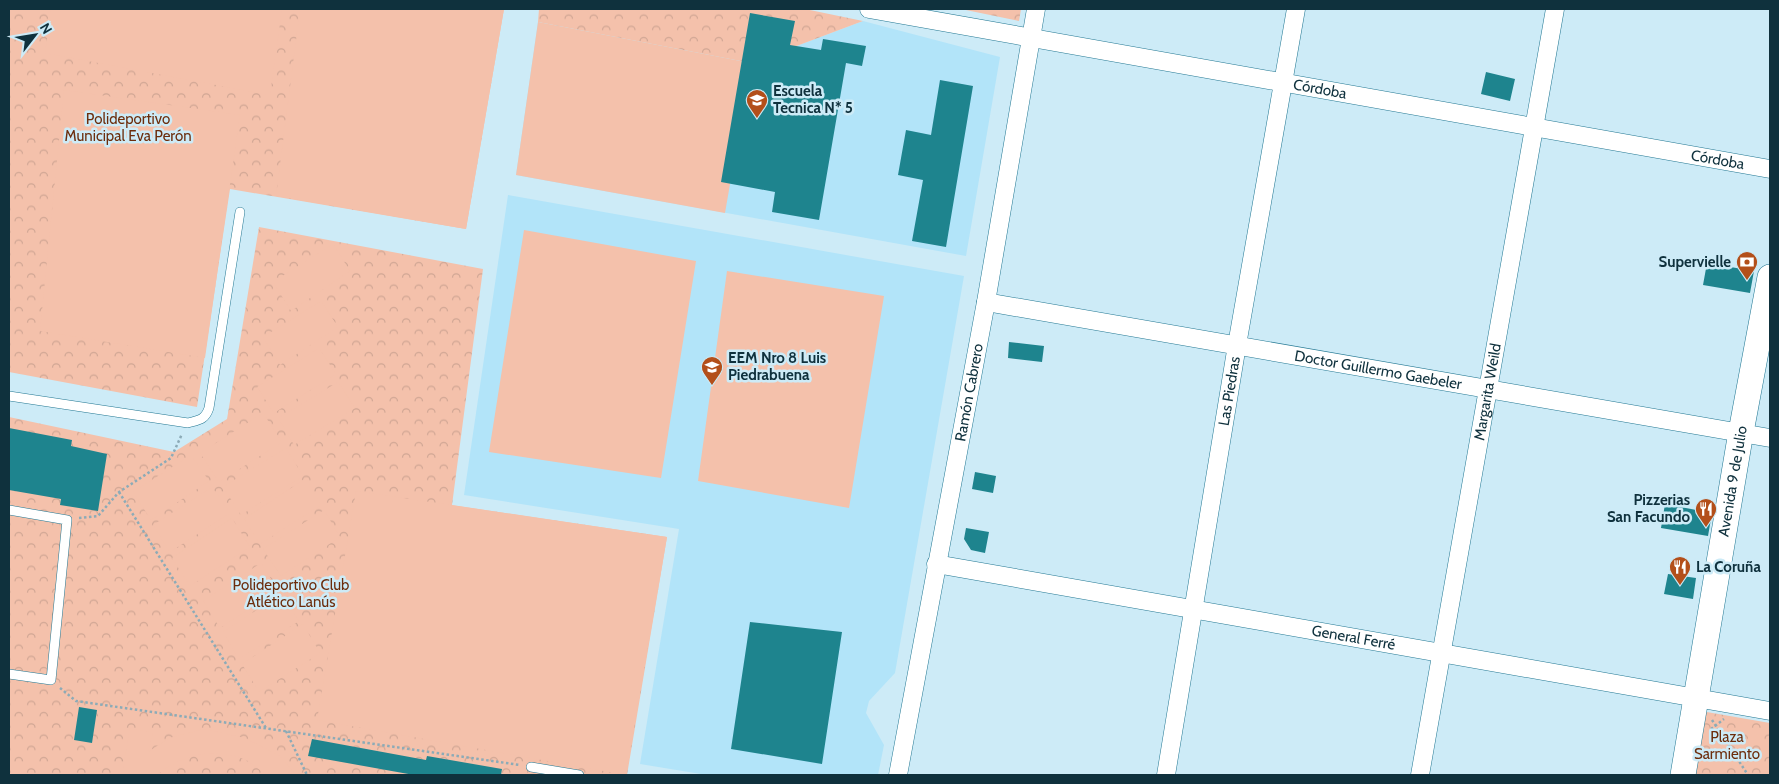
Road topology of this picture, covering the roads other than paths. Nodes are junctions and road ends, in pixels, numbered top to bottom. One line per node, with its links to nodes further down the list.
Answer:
1 (869, 9): 5 (street, Córdoba)
2 (1036, 9): 5 (street, Ramón Cabrero)
3 (1296, 9): 6 (street, Las Piedras)
4 (1555, 9): 7 (street, Margarita Weild)
5 (1031, 38): 6 (street, Córdoba); 11 (street, Ramón Cabrero)
6 (1283, 82): 7 (street, Córdoba); 12 (street, Las Piedras)
7 (1534, 126): 8 (street, Córdoba); 13 (street, Margarita Weild)
8 (1770, 169)
9 (240, 212): 14 (lane)
10 (1770, 277): 15 (street, Avenida 9 de Julio)
11 (986, 302): 12 (street, Doctor Guillermo Gaebeler); 18 (street, Ramón Cabrero)
12 (1238, 345): 13 (street, Doctor Guillermo Gaebeler); 19 (street, Las Piedras)
13 (1488, 389): 15 (street, Doctor Guillermo Gaebeler); 20 (street, Margarita Weild)
14 (9, 396)
15 (1741, 432): 16 (street, Doctor Guillermo Gaebeler); 22 (street, Avenida 9 de Julio)
16 (1770, 438)
17 (9, 510): 21 (lane)
18 (936, 564): 19 (street, General Ferré); 27 (street, Ramón Cabrero)
19 (1194, 610): 20 (street, General Ferré); 28 (street, Las Piedras)
20 (1443, 653): 22 (street, General Ferré); 29 (street, Margarita Weild)
21 (9, 674)
22 (1696, 697): 23 (street, General Ferré); 30 (street, Avenida 9 de Julio)
23 (1770, 711)
24 (531, 767): 25 (lane)
25 (541, 772): 26 (lane)
26 (579, 775)
27 (898, 775)
28 (1166, 775)
29 (1420, 775)
30 (1683, 775)

